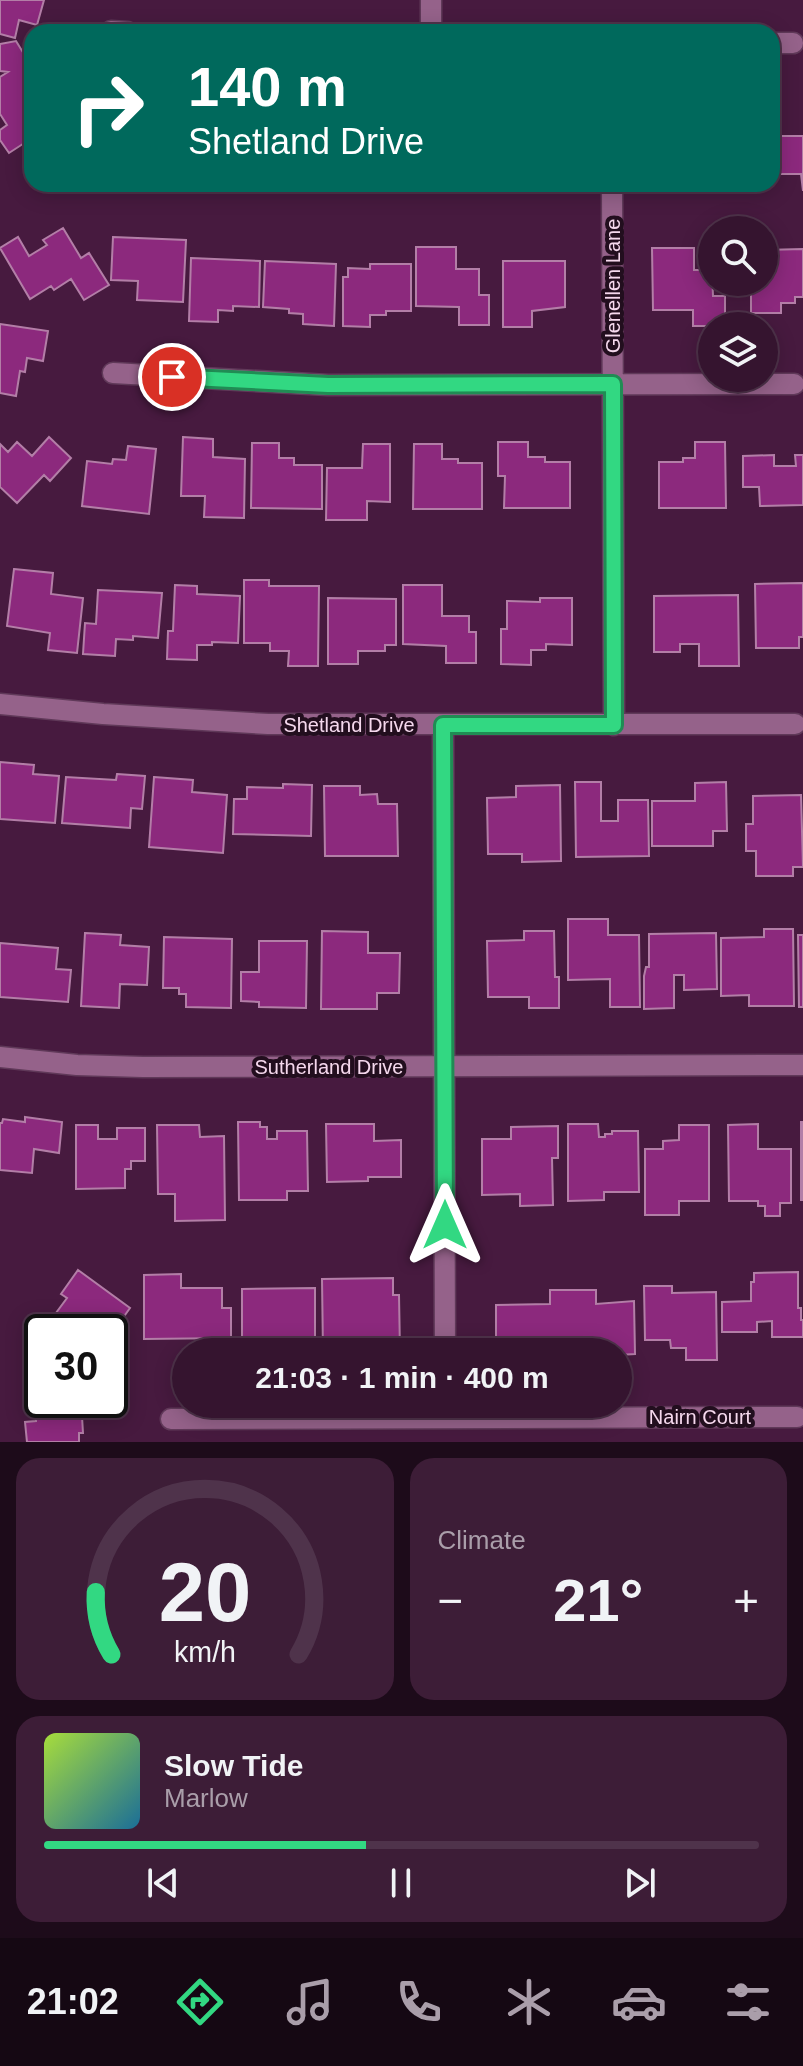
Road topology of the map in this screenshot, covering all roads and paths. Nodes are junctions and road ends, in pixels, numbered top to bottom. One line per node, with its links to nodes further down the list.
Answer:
1 (431, 0): 2 (street)
2 (431, 24)
3 (780, 43): 4 (street)
4 (793, 43)
5 (612, 192): 7 (street, Glenellen Lane)
6 (113, 373): 7 (street)
7 (613, 384): 8 (street); 12 (street, Glenellen Lane)
8 (794, 384)
9 (0, 704): 11 (street, Shetland Drive)
10 (795, 724): 12 (street, Shetland Drive)
11 (443, 725): 12 (street, Shetland Drive); 15 (street)
12 (614, 725)
13 (0, 1057): 15 (street, Sutherland Drive)
14 (803, 1065): 15 (street, Sutherland Drive)
15 (444, 1066): 16 (street)
16 (445, 1338)
17 (632, 1414): 18 (street, Nairn Court)
18 (797, 1417)
19 (205, 1418): 20 (street, Nairn Court)
20 (171, 1419)

